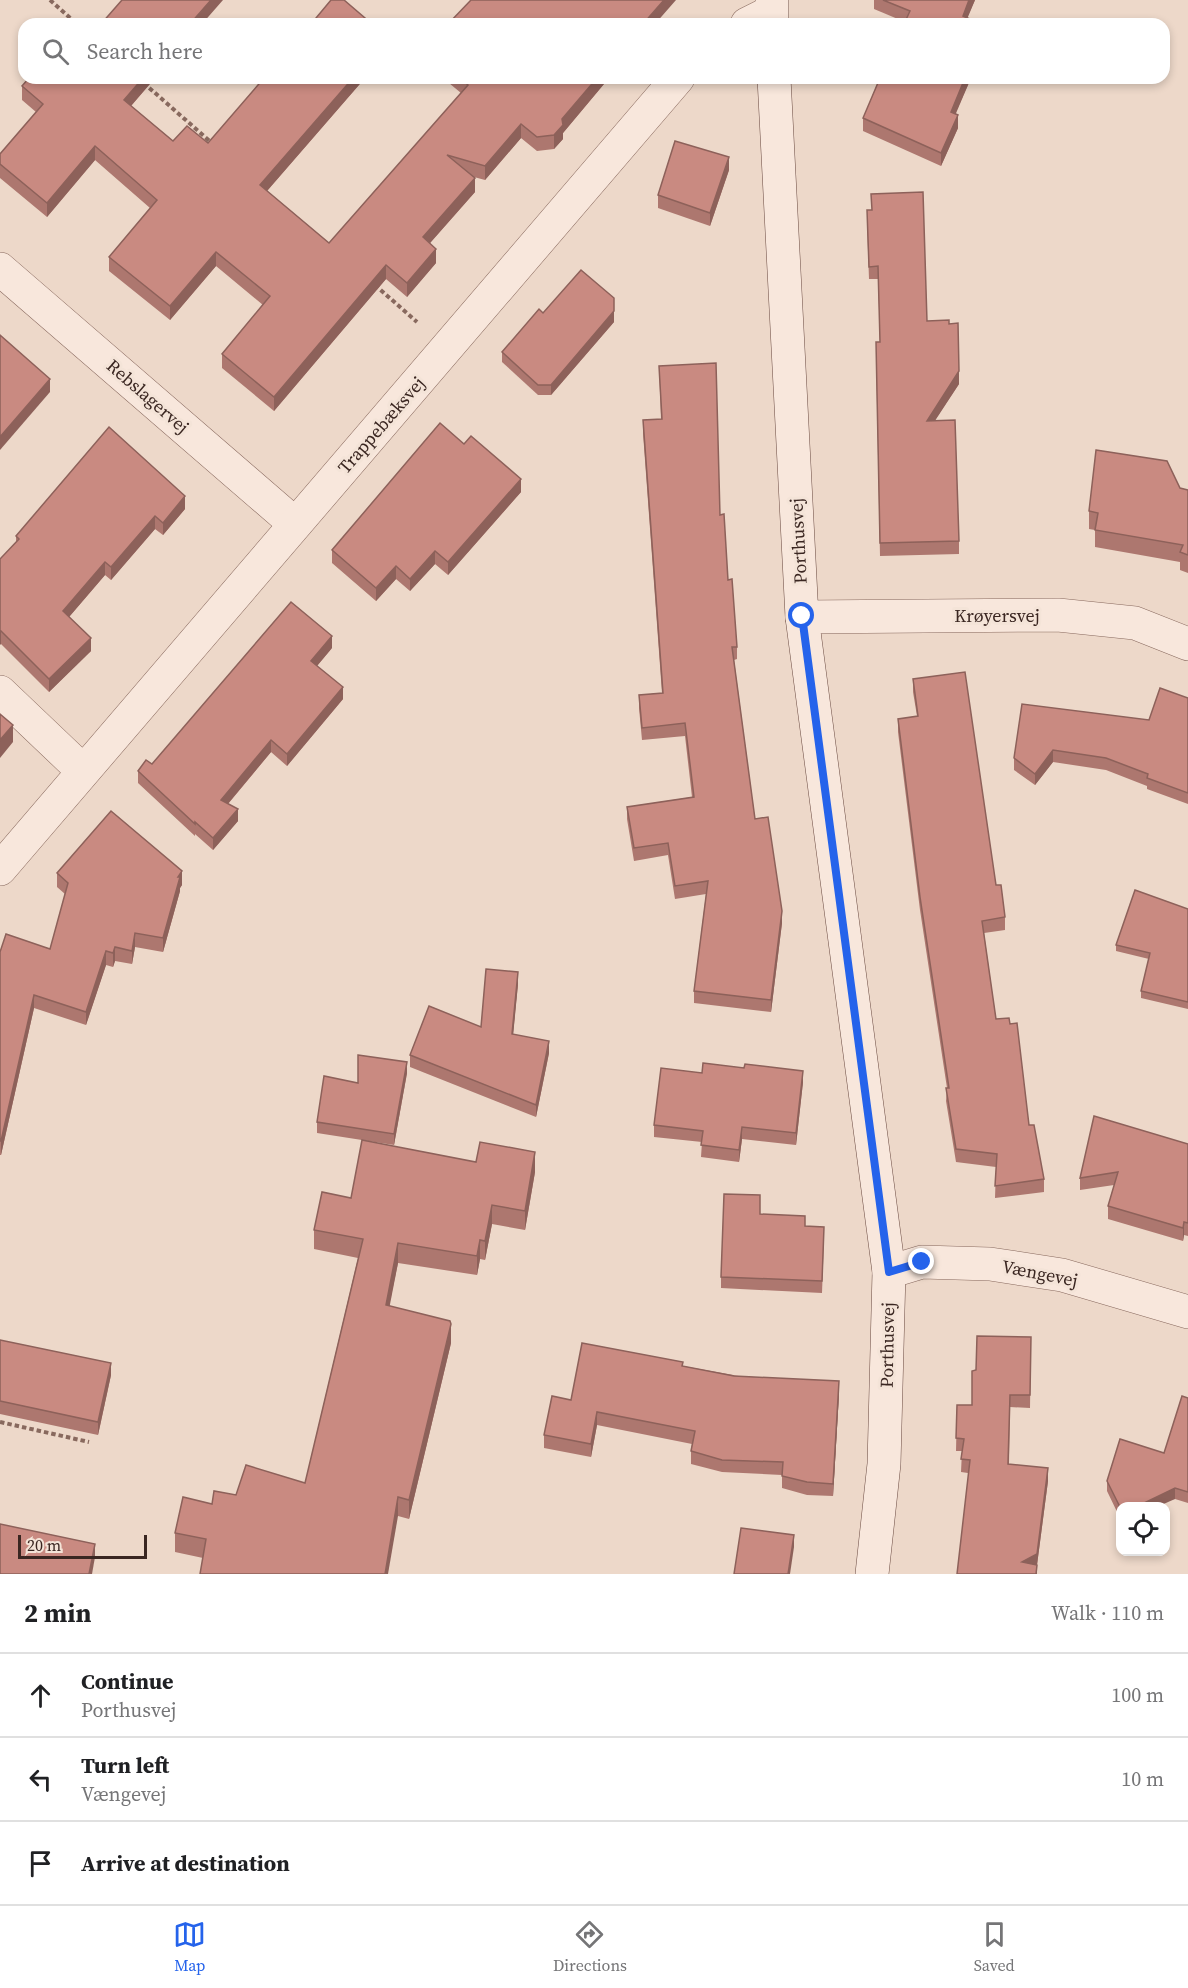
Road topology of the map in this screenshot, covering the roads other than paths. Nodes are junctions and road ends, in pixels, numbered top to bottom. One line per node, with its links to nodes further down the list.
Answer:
1 (673, 84): 4 (street, Trappebæksvej)
2 (774, 84): 5 (street, Porthusvej)
3 (0, 269): 4 (street, Rebslagervej)
4 (295, 524): 8 (street, Trappebæksvej)
5 (802, 616): 6 (street, Krøyersvej); 10 (street, Porthusvej)
6 (1188, 644)
7 (0, 692): 8 (street)
8 (83, 771): 9 (street, Trappebæksvej)
9 (0, 869)
10 (889, 1272): 11 (street, Vængevej); 12 (street, Porthusvej)
11 (1188, 1312)
12 (872, 1574)

